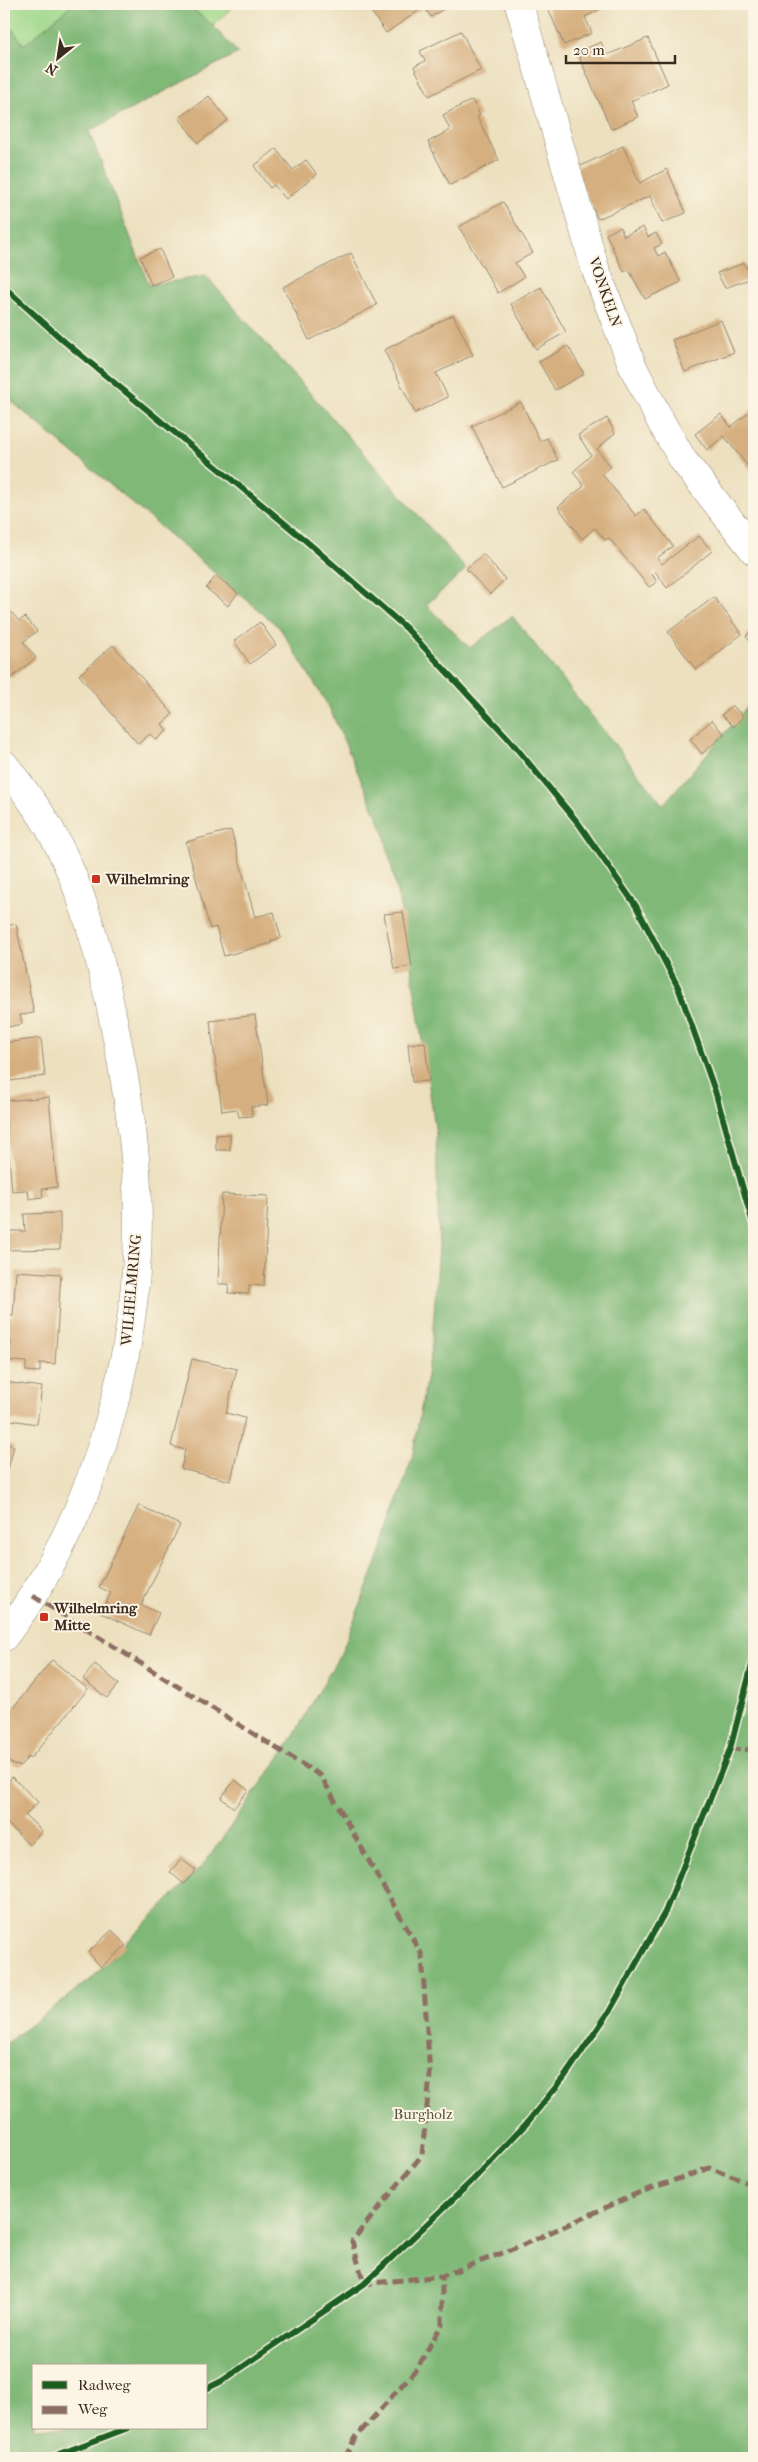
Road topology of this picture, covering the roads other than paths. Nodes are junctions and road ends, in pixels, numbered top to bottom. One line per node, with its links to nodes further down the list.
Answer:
1 (519, 4): 2 (street, VONKELN)
2 (754, 551)
3 (4, 764): 4 (street, WILHELMRING)
4 (4, 1637)

